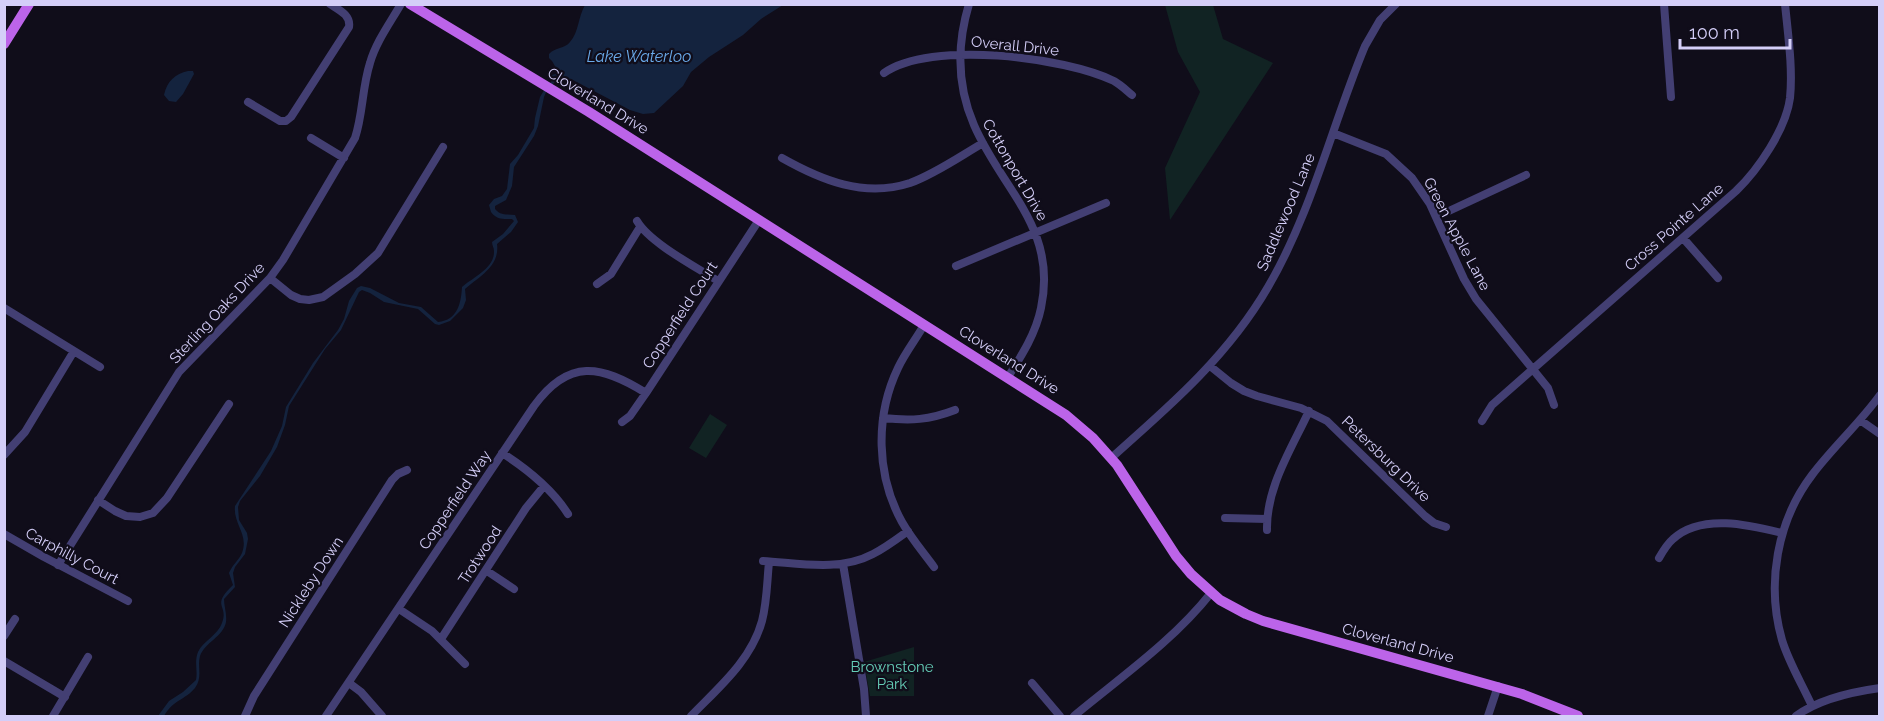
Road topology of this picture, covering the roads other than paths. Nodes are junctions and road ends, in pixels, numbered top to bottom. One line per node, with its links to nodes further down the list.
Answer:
1 (29, 4): 9 (main road)
2 (330, 4): 14 (street)
3 (401, 4): 19 (street, Sterling Oaks Drive)
4 (410, 4): 24 (main road, Cloverland Drive)
5 (969, 4): 10 (street, Cottonport Drive)
6 (1396, 4): 15 (street, Saddlewood Lane)
7 (1664, 4): 13 (street)
8 (1785, 4): 26 (street, Cross Pointe Lane)
9 (4, 44)
10 (960, 54): 11 (street, Overall Drive); 12 (street, Overall Drive); 17 (street, Cottonport Drive)
11 (884, 73)
12 (1132, 95)
13 (1671, 97)
14 (248, 102)
15 (1333, 133): 23 (street, Green Apple Lane); 35 (street, Saddlewood Lane)
16 (311, 138): 19 (street)
17 (983, 143): 20 (street); 25 (street, Cottonport Drive)
18 (443, 147): 28 (street)
19 (344, 158): 28 (street, Sterling Oaks Drive)
20 (782, 158)
21 (1526, 175): 23 (street)
22 (1106, 203): 25 (street)
23 (1436, 216): 37 (street, Green Apple Lane)
24 (759, 220): 30 (street, Copperfield Court); 33 (main road, Cloverland Drive)
25 (1036, 232): 27 (street); 38 (street, Cottonport Drive)
26 (1683, 238): 29 (street); 37 (street, Cross Pointe Lane)
27 (956, 266)
28 (270, 278): 55 (street, Sterling Oaks Drive)
29 (1718, 278)
30 (718, 281): 31 (street); 39 (street, Copperfield Court)
31 (597, 284)
32 (4, 308): 34 (street)
33 (924, 325): 38 (main road, Cloverland Drive); 45 (street)
34 (74, 351): 36 (street); 51 (street)
35 (1210, 366): 44 (street, Petersburg Drive); 52 (street, Saddlewood Lane)
36 (100, 367)
37 (1532, 369): 42 (street, Green Apple Lane); 47 (street, Cross Pointe Lane)
38 (1008, 377): 52 (main road, Cloverland Drive)
39 (646, 393): 48 (street, Copperfield Court); 50 (street, Copperfield Way)
40 (1880, 395): 46 (street)
41 (229, 404): 55 (street)
42 (1554, 405)
43 (955, 410): 45 (street)
44 (1309, 411): 58 (street); 59 (street, Petersburg Drive)
45 (883, 418): 61 (street)
46 (1860, 420): 49 (street); 62 (street)
47 (1482, 421)
48 (622, 422)
49 (1880, 434)
50 (502, 453): 54 (street); 72 (street, Copperfield Way)
51 (4, 455)
52 (1111, 458): 70 (main road, Cloverland Drive)
53 (407, 470): 86 (street, Nickleby Down)
54 (544, 486): 56 (street); 68 (street, Trotwood)
55 (98, 500): 66 (street, Sterling Oaks Drive)
56 (568, 514)
57 (1225, 518): 58 (street)
58 (1267, 519): 60 (street)
59 (1446, 527)
60 (1267, 530)
61 (908, 531): 65 (street); 67 (street)
62 (1782, 533): 64 (street); 84 (street)
63 (4, 534): 66 (street, Carphilly Court)
64 (1659, 558)
65 (843, 564): 89 (street); 90 (street)
66 (58, 565): 71 (street, Carphilly Court)
67 (934, 567)
68 (487, 571): 69 (street); 75 (street, Trotwood)
69 (514, 589)
70 (1211, 593): 81 (main road, Cloverland Drive); 92 (street)
71 (128, 601)
72 (399, 609): 75 (street); 79 (street, Copperfield Way)
73 (15, 619): 74 (street)
74 (4, 636)
75 (441, 639): 78 (street)
76 (88, 657): 83 (street)
77 (4, 661): 83 (street)
78 (465, 664)
79 (349, 683): 87 (street, Copperfield Way); 88 (street)
80 (1032, 683): 91 (street)
81 (1498, 686): 93 (street); 94 (main road, Cloverland Drive)
82 (1880, 688): 84 (street)
83 (65, 697): 85 (street)
84 (1812, 706): 95 (street)
85 (53, 717)
86 (245, 717)
87 (326, 717)
88 (382, 717)
89 (691, 717)
90 (866, 717)
91 (1060, 717)
92 (1074, 717)
93 (1488, 717)
94 (1578, 717)
95 (1796, 717)

